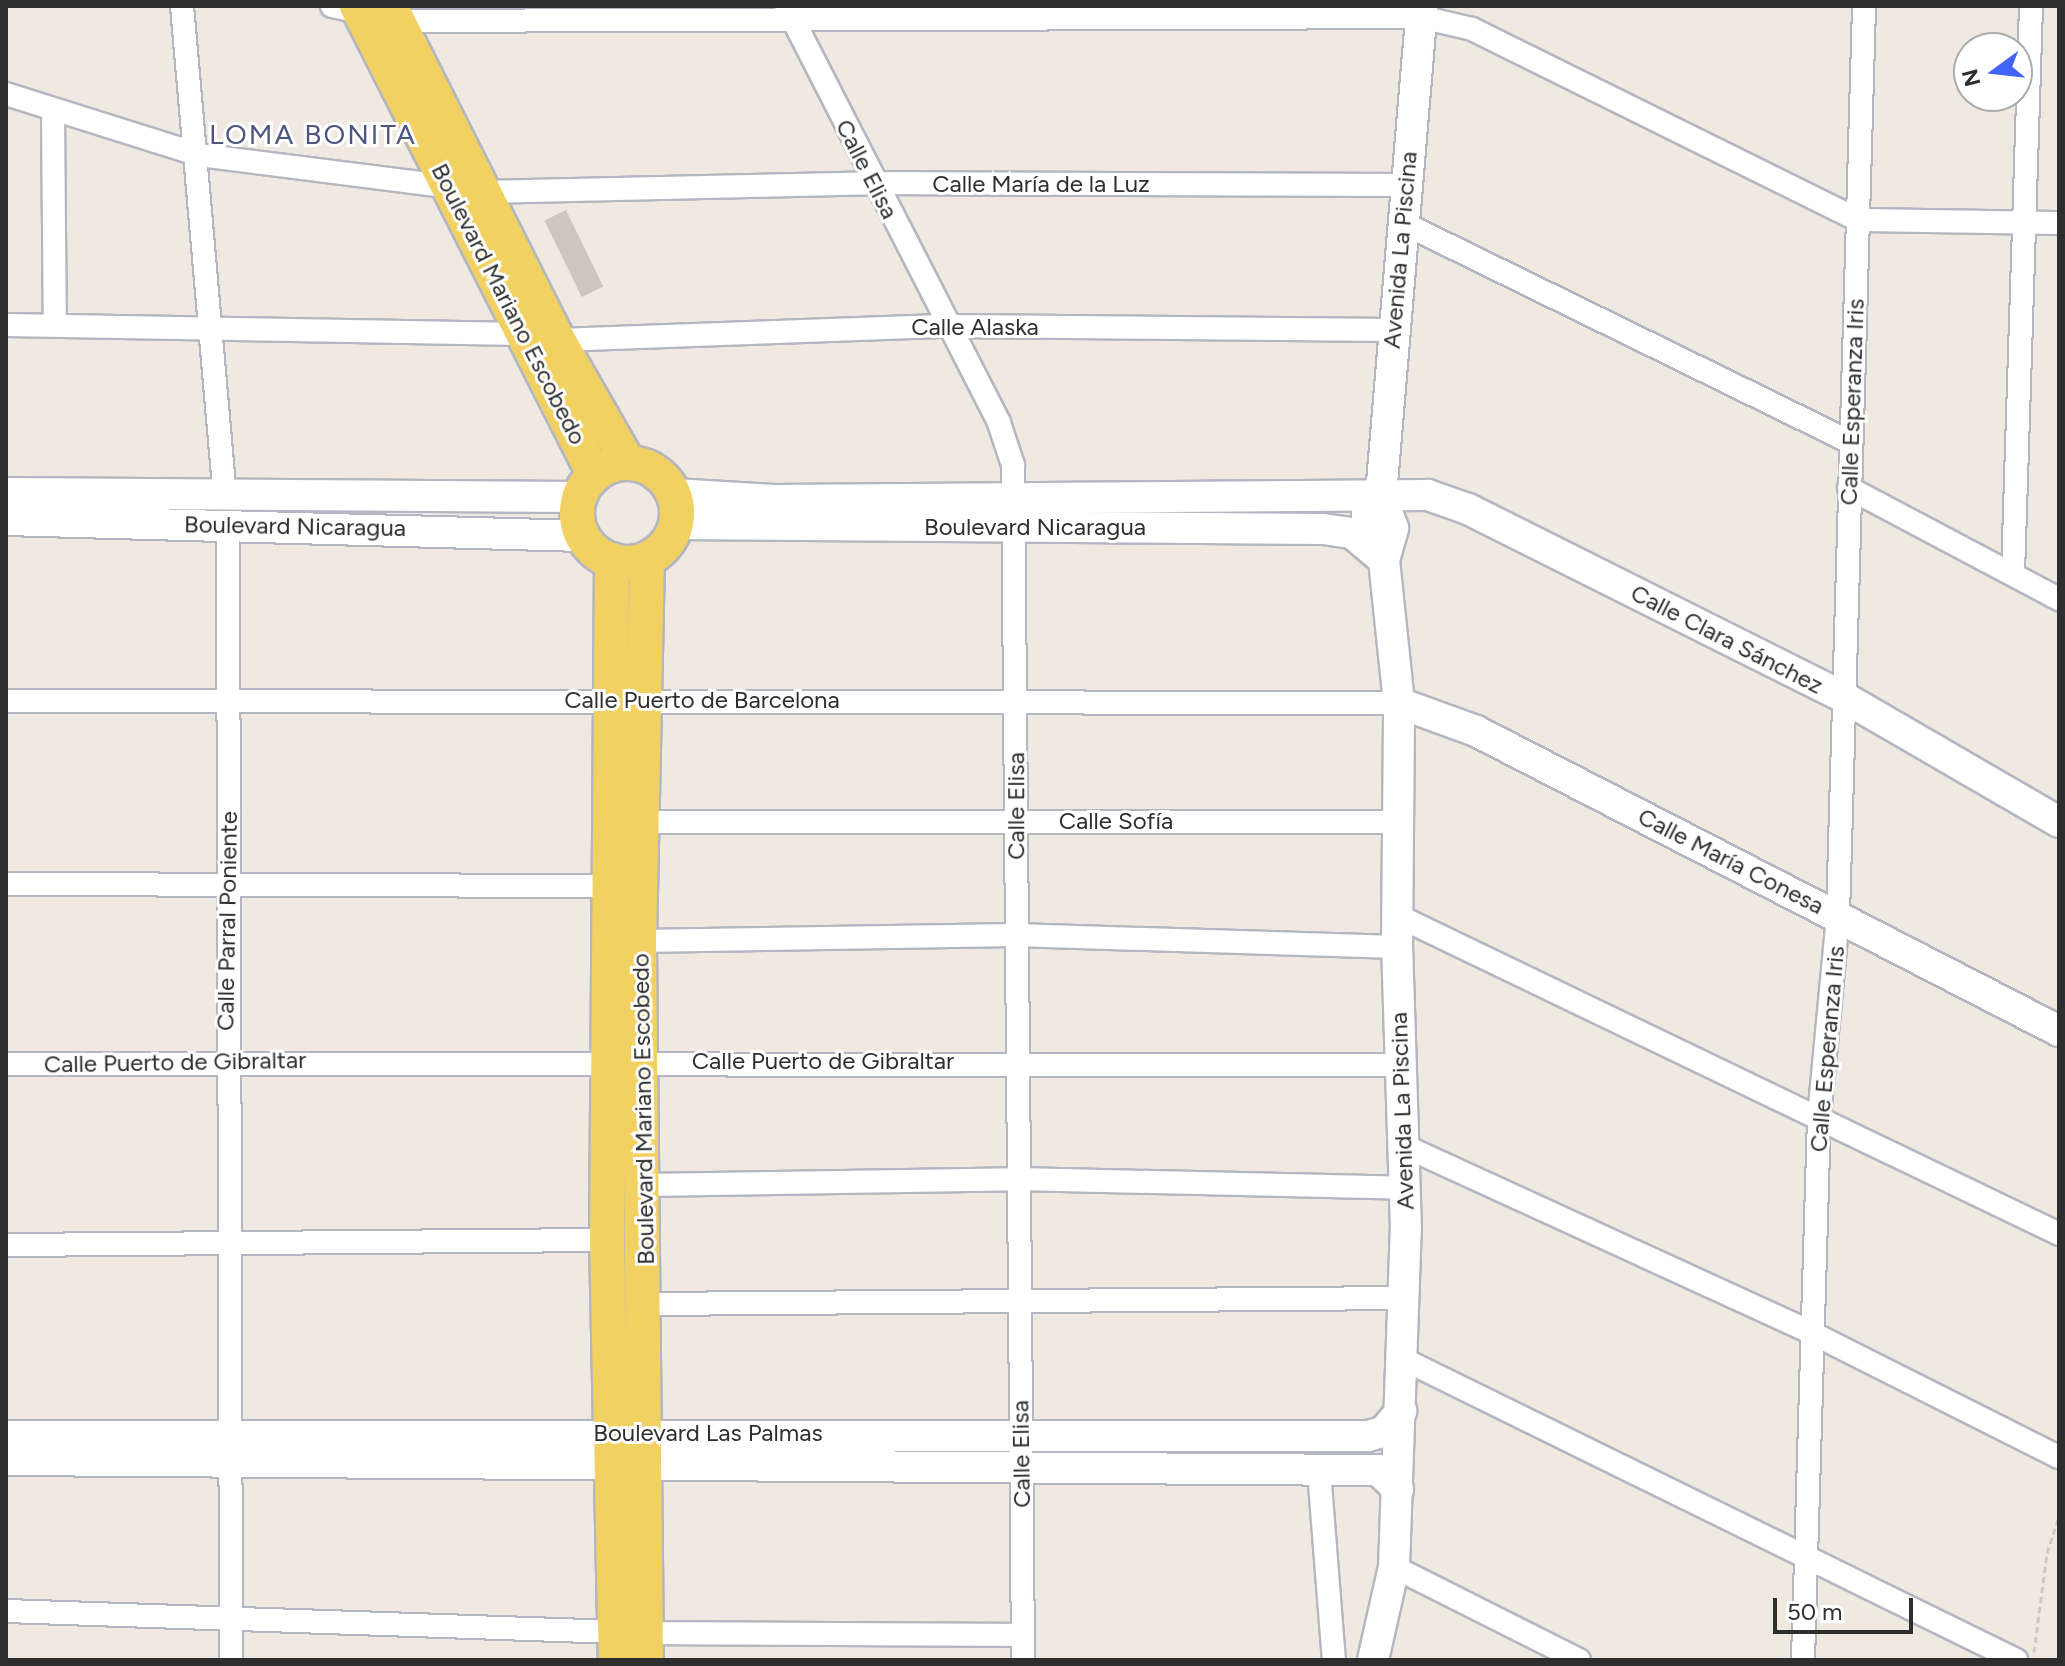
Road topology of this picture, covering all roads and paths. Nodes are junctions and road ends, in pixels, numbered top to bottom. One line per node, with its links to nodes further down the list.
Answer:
1 (182, 6): 9 (street)
2 (1864, 6): 13 (street, Calle Esperanza Iris)
3 (2031, 6): 14 (street)
4 (368, 10): 6 (street); 12 (main road, Boulevard Mariano Escobedo)
5 (1422, 11): 6 (street); 11 (street, Avenida La Piscina); 13 (street)
6 (790, 14): 10 (street, Calle Elisa)
7 (6, 94): 8 (street, Calle María de la Luz)
8 (53, 114): 9 (street, Calle María de la Luz); 18 (street)
9 (199, 155): 12 (street, Calle María de la Luz); 20 (street)
10 (873, 183): 11 (street, Calle María de la Luz); 12 (street, Calle María de la Luz); 19 (street, Calle Elisa)
11 (1406, 185): 15 (street, Avenida La Piscina)
12 (467, 190): 22 (main road, Boulevard Mariano Escobedo); 23 (main road, Boulevard Mariano Escobedo)
13 (1859, 220): 14 (street); 24 (street, Calle Esperanza Iris)
14 (2025, 222): 16 (street); 39 (street)
15 (1403, 223): 21 (street, Avenida La Piscina); 24 (street)
16 (2059, 223)
17 (6, 325): 18 (street)
18 (55, 325): 20 (street)
19 (947, 326): 21 (street, Calle Alaska); 23 (street, Calle Alaska); 32 (street, Calle Elisa)
20 (213, 329): 22 (street); 29 (street)
21 (1392, 330): 30 (street, Avenida La Piscina)
22 (524, 334): 26 (main road, Boulevard Mariano Escobedo)
23 (558, 340): 25 (main road, Boulevard Mariano Escobedo)
24 (1851, 442): 27 (street, Calle Esperanza Iris)
25 (628, 462): 26 (main road); 31 (main road)
26 (587, 486): 29 (street, Boulevard Nicaragua); 35 (main road)
27 (1849, 488): 39 (street); 41 (street, Calle Esperanza Iris)
28 (6, 493): 29 (street, Boulevard Nicaragua)
29 (225, 495)
30 (1381, 495): 32 (street, Boulevard Nicaragua); 38 (street, Avenida La Piscina); 41 (street, Calle Clara Sánchez)
31 (674, 509): 32 (street, Boulevard Nicaragua); 36 (main road)
32 (1018, 512): 38 (street, Boulevard Nicaragua); 45 (street, Calle Elisa)
33 (6, 520): 34 (street, Boulevard Nicaragua)
34 (228, 526): 35 (street, Boulevard Nicaragua); 42 (street, Calle Parral Poniente)
35 (583, 536): 37 (main road)
36 (647, 559): 37 (main road); 43 (main road, Boulevard Mariano Escobedo)
37 (612, 560): 43 (main road, Boulevard Mariano Escobedo)
38 (1384, 560): 46 (street, Avenida La Piscina)
39 (2013, 573): 40 (street)
40 (2059, 599)
41 (1845, 698): 50 (street, Calle Clara Sánchez); 54 (street, Calle Esperanza Iris)
42 (228, 699): 43 (street, Calle Puerto de Barcelona); 44 (street, Calle Puerto de Barcelona); 51 (street, Calle Parral Poniente)
43 (626, 699): 45 (street, Calle Puerto de Barcelona); 48 (main road, Boulevard Mariano Escobedo); 53 (main road, Boulevard Mariano Escobedo)
44 (6, 701)
45 (1015, 701): 46 (street, Calle Puerto de Barcelona); 47 (street, Calle Elisa)
46 (1399, 703): 49 (street, Avenida La Piscina); 54 (street, Calle María Conesa)
47 (1018, 821): 48 (street, Calle Sofía); 49 (street, Calle Sofía); 56 (street, Calle Elisa)
48 (639, 822): 57 (main road, Boulevard Mariano Escobedo)
49 (1400, 822): 55 (street, Avenida La Piscina)
50 (2059, 822)
51 (228, 883): 52 (street); 53 (street); 60 (street, Calle Parral Poniente)
52 (6, 884)
53 (609, 886): 61 (main road, Boulevard Mariano Escobedo)
54 (1838, 915): 59 (street, Calle María Conesa); 66 (street, Calle Esperanza Iris)
55 (1398, 916): 58 (street, Avenida La Piscina); 66 (street)
56 (1015, 935): 57 (street); 58 (street); 63 (street, Calle Elisa)
57 (639, 941): 62 (main road, Boulevard Mariano Escobedo)
58 (1397, 947): 65 (street, Avenida La Piscina)
59 (2059, 1031)
60 (225, 1061): 61 (street, Calle Puerto de Gibraltar); 64 (street, Calle Puerto de Gibraltar); 73 (street, Calle Parral Poniente)
61 (608, 1061): 62 (street, Calle Puerto de Gibraltar); 72 (main road, Boulevard Mariano Escobedo)
62 (642, 1061): 63 (street, Calle Puerto de Gibraltar); 69 (main road, Boulevard Mariano Escobedo)
63 (1016, 1061): 65 (street, Calle Puerto de Gibraltar); 68 (street, Calle Elisa)
64 (6, 1064)
65 (1401, 1065): 67 (street, Avenida La Piscina)
66 (1819, 1117): 71 (street); 78 (street, Calle Esperanza Iris)
67 (1402, 1145): 70 (street, Avenida La Piscina); 78 (street)
68 (1018, 1179): 69 (street); 70 (street); 75 (street, Calle Elisa)
69 (645, 1185): 77 (main road, Boulevard Mariano Escobedo)
70 (1404, 1188): 76 (street, Avenida La Piscina)
71 (2059, 1234)
72 (607, 1240): 73 (street); 85 (main road, Boulevard Mariano Escobedo)
73 (228, 1242): 74 (street); 84 (street, Calle Parral Poniente)
74 (6, 1245)
75 (1018, 1298): 76 (street); 77 (street); 82 (street, Calle Elisa)
76 (1407, 1298): 79 (street, Avenida La Piscina)
77 (646, 1304): 86 (main road, Boulevard Mariano Escobedo)
78 (1812, 1333): 87 (street); 93 (street, Calle Esperanza Iris)
79 (1405, 1360): 80 (street, Avenida La Piscina); 93 (street)
80 (1401, 1411): 81 (street); 91 (street, Avenida La Piscina)
81 (1377, 1434): 82 (street, Boulevard Las Palmas); 91 (street)
82 (1021, 1435): 86 (street, Boulevard Las Palmas); 89 (street, Calle Elisa)
83 (6, 1436): 84 (street, Boulevard Las Palmas)
84 (229, 1446): 85 (street, Boulevard Las Palmas); 88 (street, Boulevard Las Palmas); 96 (street, Calle Parral Poniente)
85 (613, 1447): 86 (street, Boulevard Las Palmas); 98 (main road, Boulevard Mariano Escobedo)
86 (648, 1448): 89 (street, Boulevard Las Palmas); 98 (main road, Boulevard Mariano Escobedo)
87 (2059, 1457)
88 (6, 1460)
89 (1021, 1468): 90 (street, Boulevard Las Palmas); 97 (street, Calle Elisa)
90 (1319, 1471): 91 (street, Boulevard Las Palmas); 101 (street)
91 (1388, 1479): 94 (street, Avenida La Piscina)
92 (2059, 1516): 106 (path)
93 (1802, 1551): 104 (street, Calle Esperanza Iris); 105 (street)
94 (1394, 1567): 102 (street, Avenida La Piscina); 103 (street)
95 (6, 1611): 96 (street)
96 (231, 1618): 98 (street); 99 (street, Calle Parral Poniente)
97 (1022, 1635): 98 (street); 100 (street, Calle Elisa)
98 (631, 1646)
99 (231, 1660)
100 (1023, 1660)
101 (1334, 1660)
102 (1373, 1660)
103 (1579, 1660)
104 (1803, 1660)
105 (2016, 1660)
106 (2032, 1660)

